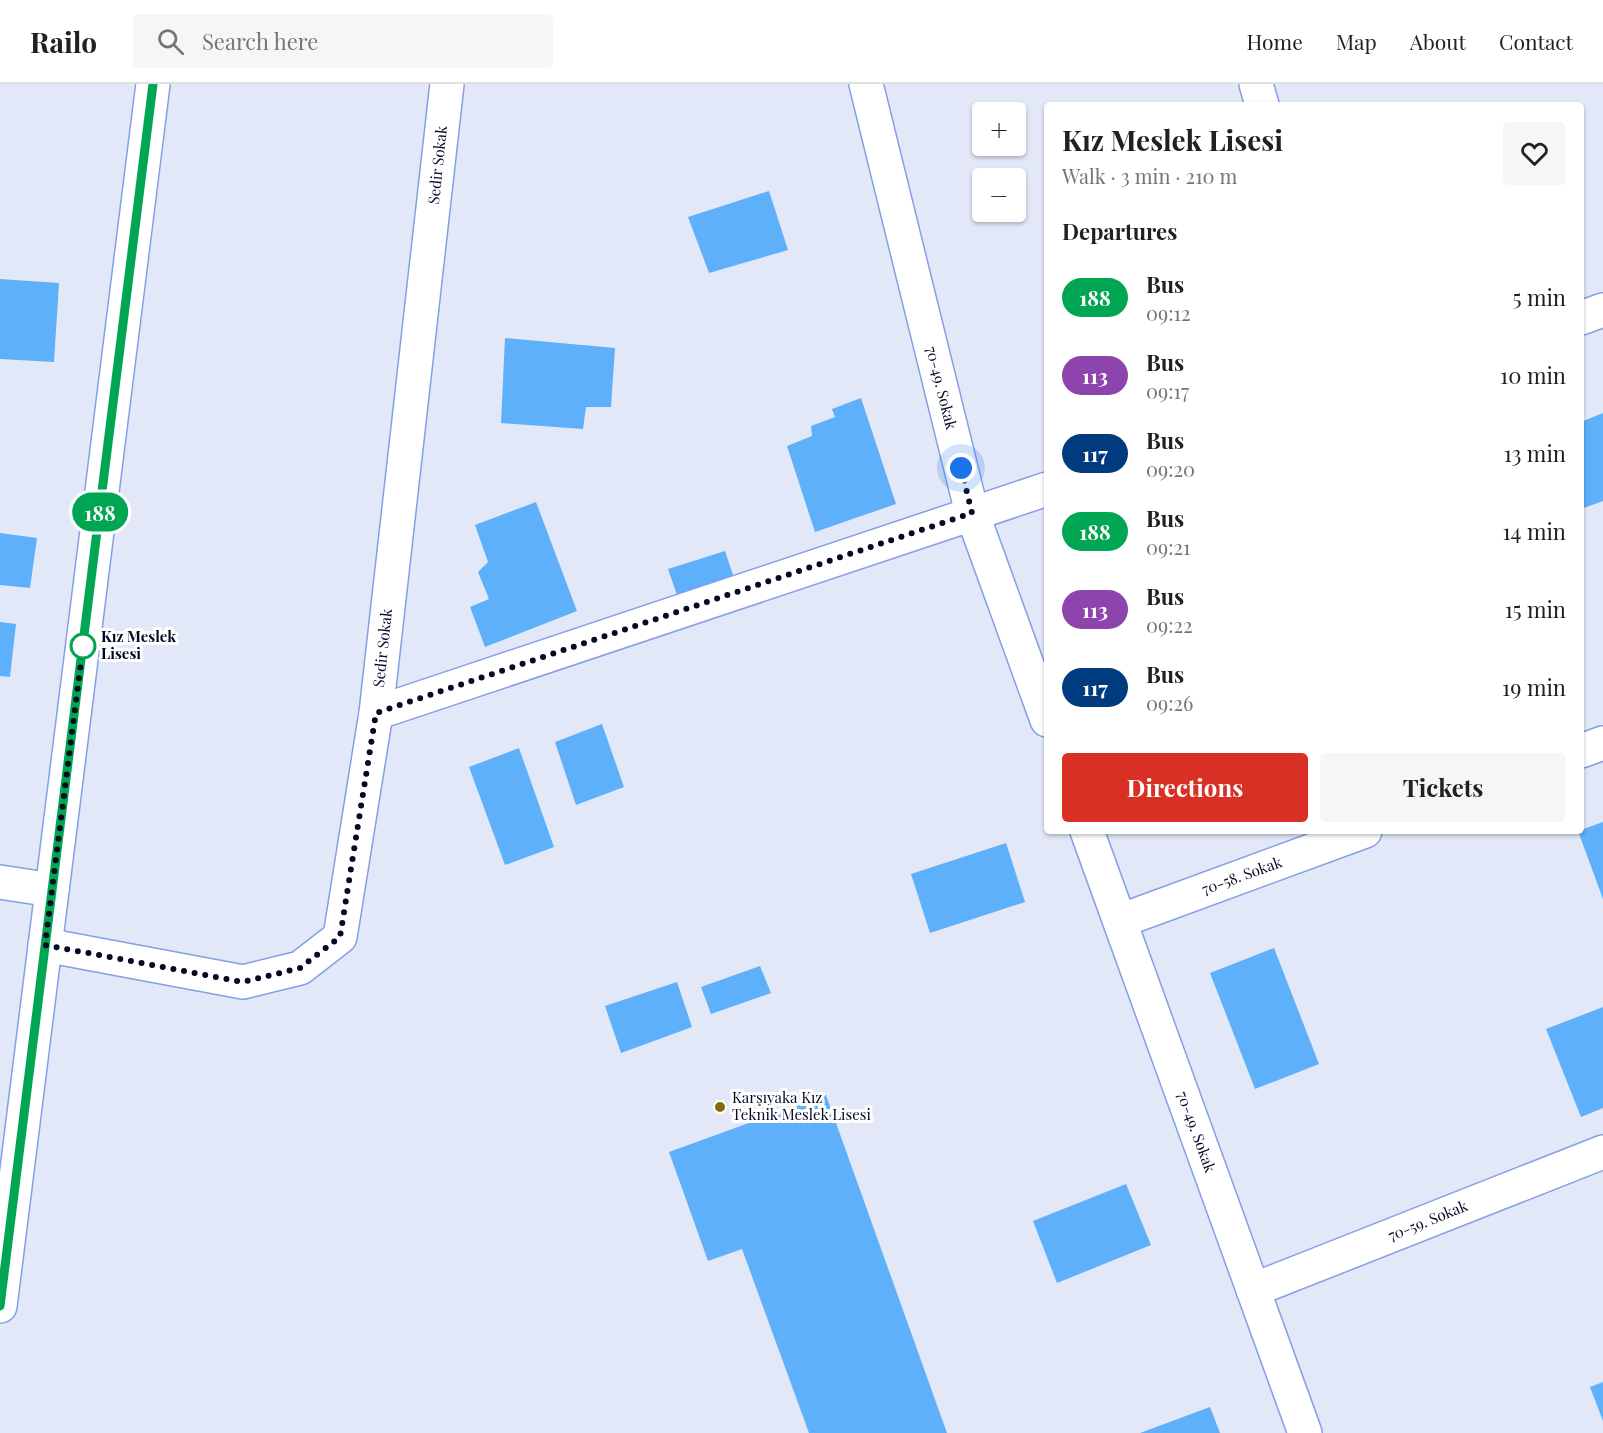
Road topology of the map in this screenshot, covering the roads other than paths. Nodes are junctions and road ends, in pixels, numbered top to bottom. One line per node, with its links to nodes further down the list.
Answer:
1 (153, 84): 17 (street)
2 (447, 84): 11 (street, Sedir Sokak)
3 (866, 84): 9 (street, 70-49. Sokak)
4 (1256, 84): 5 (street)
5 (1261, 102)
6 (1603, 310): 7 (street)
7 (1584, 317)
8 (1044, 490): 9 (street)
9 (972, 513): 10 (street, 70-49. Sokak); 11 (street)
10 (1044, 712)
11 (376, 713): 19 (street, Sedir Sokak)
12 (1603, 743): 13 (street)
13 (1584, 750)
14 (1088, 834): 18 (street, 70-49. Sokak)
15 (1357, 834): 18 (street, 70-58. Sokak)
16 (0, 882): 17 (street)
17 (52, 890): 19 (street)
18 (1120, 921): 21 (street, 70-49. Sokak)
19 (45, 945): 22 (street)
20 (1603, 1152): 21 (street, 70-59. Sokak)
21 (1253, 1290): 23 (street, 70-49. Sokak)
22 (0, 1306)
23 (1305, 1433)

